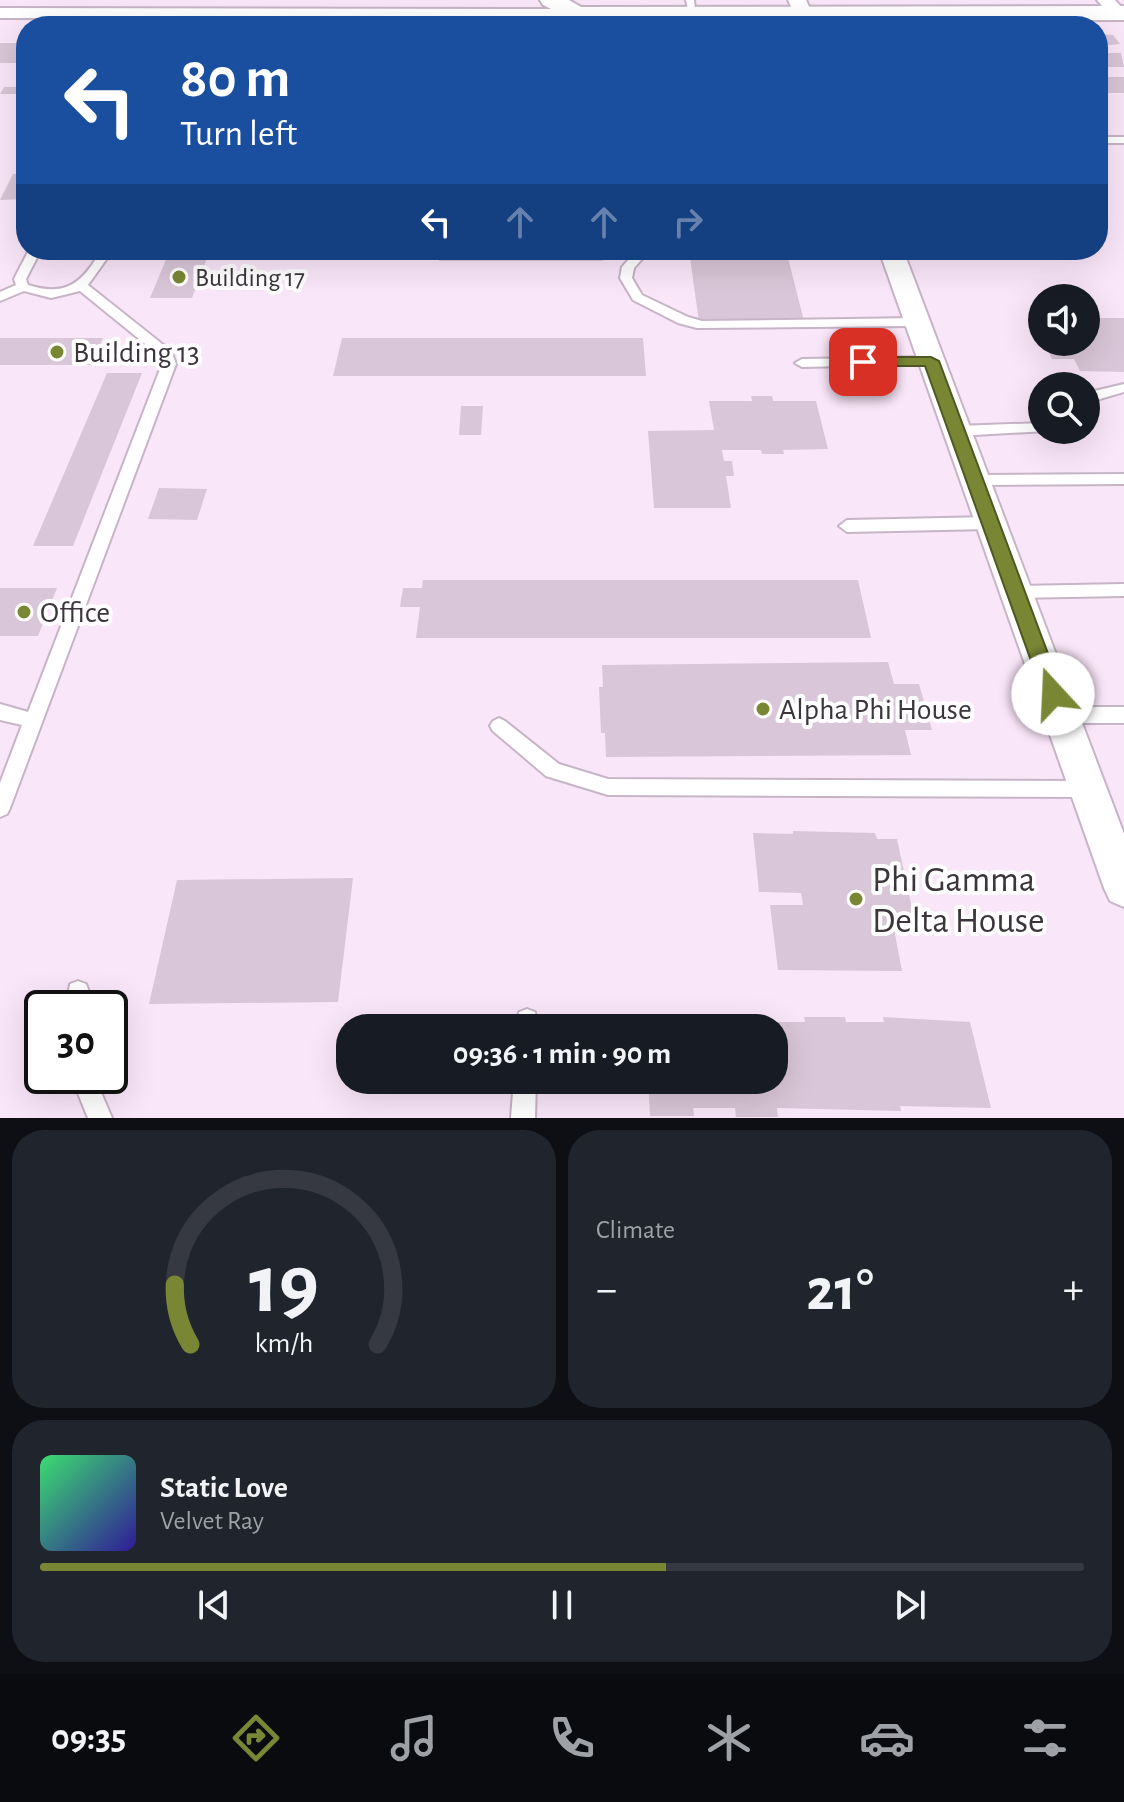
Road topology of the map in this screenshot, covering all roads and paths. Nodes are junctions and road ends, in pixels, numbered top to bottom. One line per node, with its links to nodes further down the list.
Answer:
1 (510, 0): 8 (street)
2 (575, 7): 6 (main road); 11 (main road)
3 (691, 7): 7 (main road); 12 (main road)
4 (1115, 9): 7 (main road)
5 (0, 13): 9 (street)
6 (551, 13): 8 (street)
7 (803, 13)
8 (469, 14): 10 (street)
9 (93, 16)
10 (436, 16)
11 (638, 16)
12 (669, 16)
13 (28, 260): 18 (lane)
14 (102, 260): 17 (lane)
15 (635, 260): 20 (lane)
16 (895, 260): 20 (street)
17 (82, 286): 18 (lane); 36 (lane)
18 (23, 287): 19 (lane)
19 (0, 297)
20 (917, 322): 21 (street)
21 (931, 361): 22 (lane); 26 (street)
22 (802, 363)
23 (1124, 388): 24 (lane)
24 (1100, 394)
25 (1028, 428): 26 (lane)
26 (957, 431): 28 (street)
27 (1124, 479): 28 (lane)
28 (975, 480): 29 (street)
29 (991, 523): 30 (lane); 32 (street)
30 (847, 526)
31 (1124, 590): 32 (lane)
32 (1016, 592): 34 (street)
33 (0, 712): 36 (lane)
34 (1061, 715): 35 (lane); 38 (street)
35 (1124, 715)
36 (34, 721): 39 (lane)
37 (499, 726): 38 (lane)
38 (1088, 789): 40 (street)
39 (0, 808)
40 (1122, 876)
41 (90, 1094): 43 (lane)
42 (524, 1094): 44 (lane)
43 (100, 1118)
44 (523, 1118)

